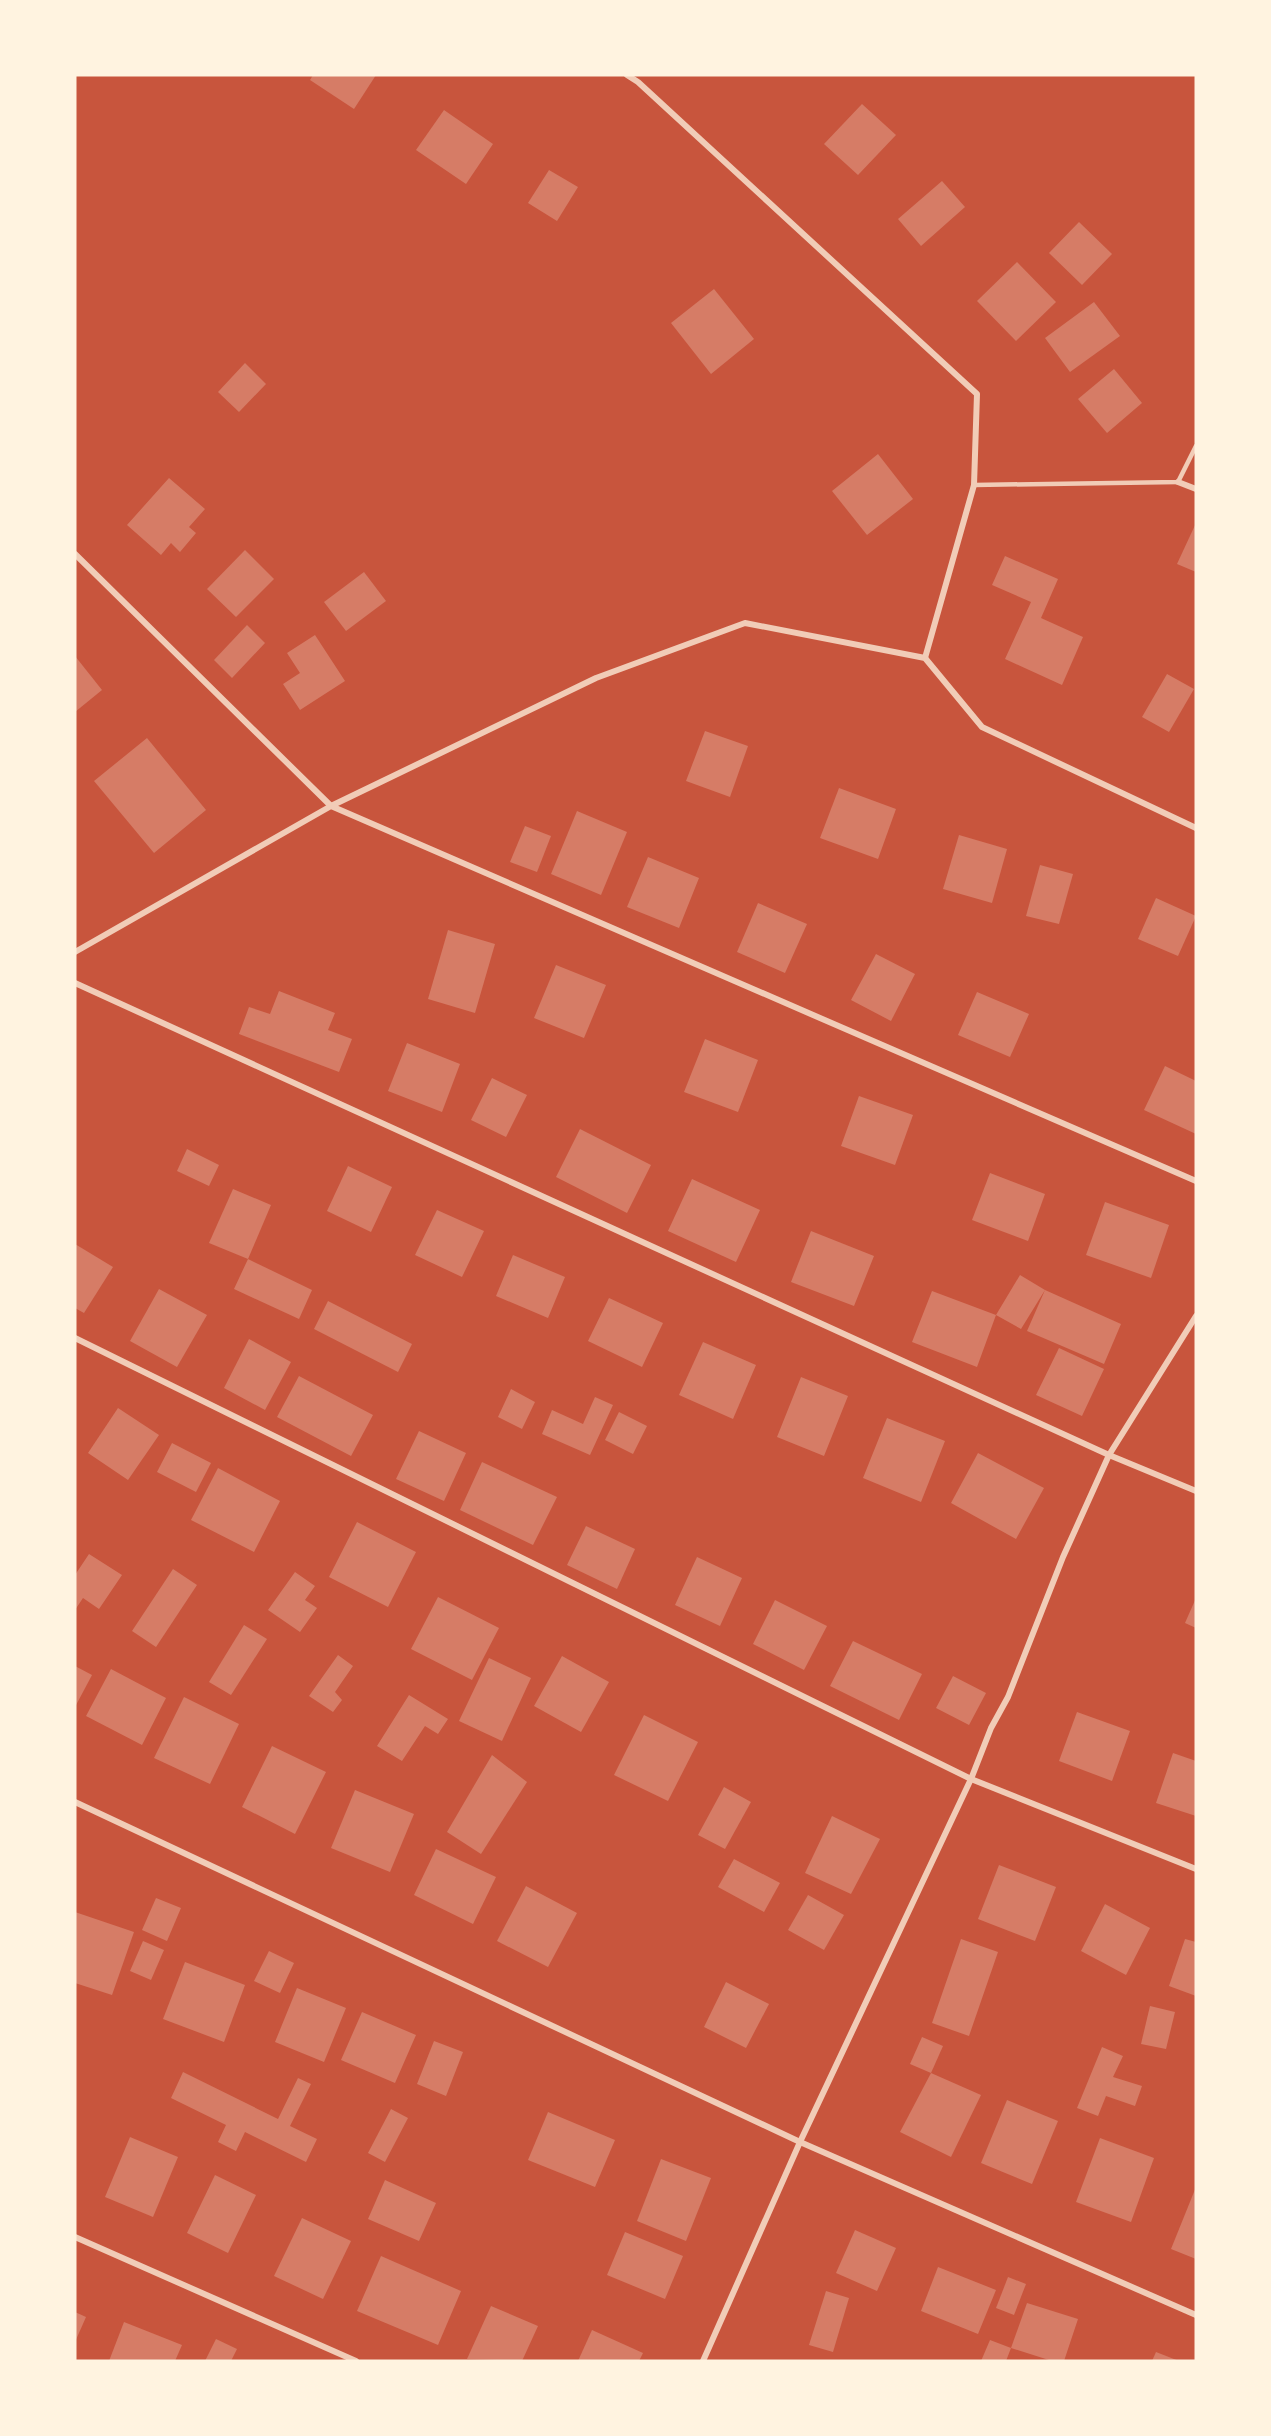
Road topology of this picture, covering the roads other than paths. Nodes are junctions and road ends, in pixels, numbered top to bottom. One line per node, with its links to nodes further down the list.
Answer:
1 (627, 75): 4 (street)
2 (1196, 447): 3 (lane)
3 (1178, 482): 4 (lane); 5 (street)
4 (974, 485): 7 (street)
5 (1196, 489)
6 (75, 554): 8 (street)
7 (925, 658): 8 (street); 9 (street)
8 (331, 806): 10 (street); 12 (street)
9 (1196, 828)
10 (75, 952)
11 (75, 983): 15 (street)
12 (1196, 1180)
13 (1196, 1316): 15 (street)
14 (75, 1338): 17 (street)
15 (1109, 1455): 16 (street); 17 (street)
16 (1196, 1491)
17 (971, 1779): 19 (street); 20 (street)
18 (75, 1802): 20 (street)
19 (1196, 1869)
20 (800, 2142): 22 (street); 24 (street)
21 (75, 2237): 23 (street)
22 (1196, 2315)
23 (356, 2361)
24 (703, 2361)

